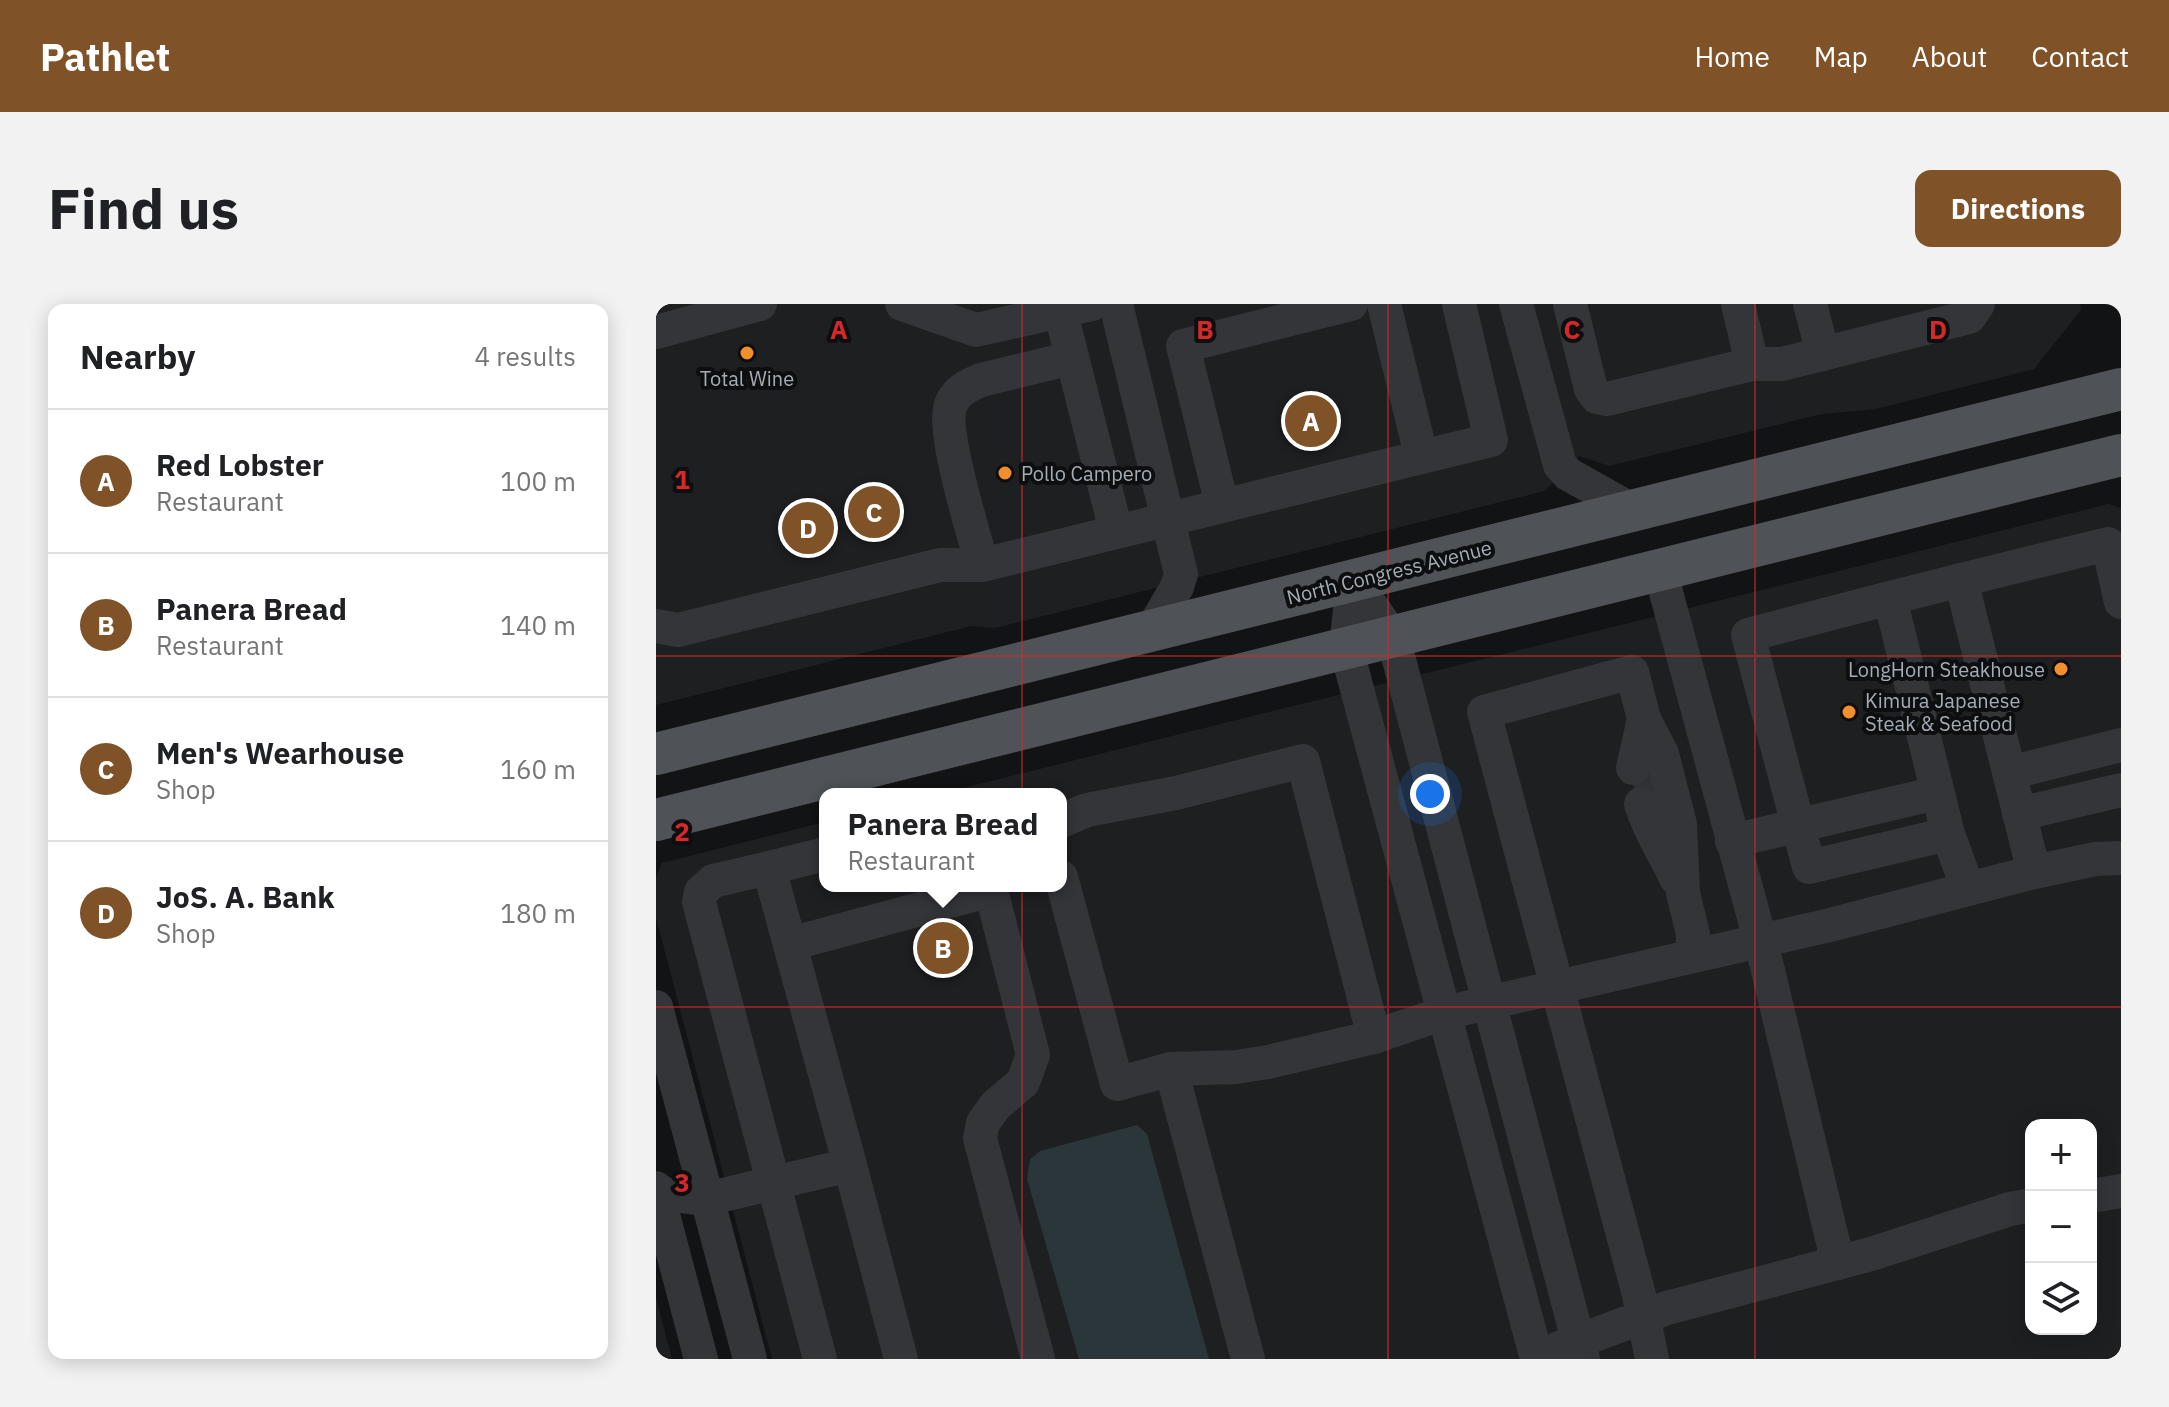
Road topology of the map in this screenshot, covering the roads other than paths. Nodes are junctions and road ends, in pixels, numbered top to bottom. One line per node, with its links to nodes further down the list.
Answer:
1 (760, 304): 13 (lane)
2 (902, 304): 12 (lane)
3 (1116, 304): 22 (lane)
4 (1351, 304): 20 (lane)
5 (1384, 304): 18 (lane)
6 (1459, 304): 18 (lane)
7 (1517, 304): 21 (lane)
8 (1570, 304): 16 (lane)
9 (1738, 304): 16 (lane)
10 (1810, 304): 14 (lane)
11 (1978, 304): 14 (lane)
12 (1076, 308): 15 (lane)
13 (656, 332)
14 (1823, 354): 16 (lane)
15 (1072, 358): 23 (lane); 24 (lane)
16 (1752, 364)
17 (2121, 389): 21 (main road, North Congress Avenue)
18 (1421, 455): 20 (lane)
19 (2121, 455): 25 (main road)
20 (1222, 505): 22 (lane)
21 (1634, 511): 26 (main road, North Congress Avenue)
22 (1169, 517): 23 (lane); 31 (lane)
23 (1116, 531): 24 (lane)
24 (982, 565): 30 (lane)
25 (1660, 570): 32 (main road); 47 (lane)
26 (1353, 580): 31 (main road, North Congress Avenue); 32 (lane); 33 (lane)
27 (1961, 580): 28 (lane); 29 (lane); 38 (lane)
28 (1890, 598): 40 (lane); 45 (lane)
29 (2121, 602)
30 (656, 626)
31 (1152, 630): 36 (main road, North Congress Avenue)
32 (1393, 637): 33 (main road); 61 (lane)
33 (1346, 648): 44 (main road); 63 (lane)
34 (1644, 719): 37 (lane); 56 (lane); 60 (lane)
35 (2121, 745): 38 (lane)
36 (656, 754)
37 (1638, 763)
38 (2009, 773): 42 (lane)
39 (2121, 790): 42 (lane)
40 (1937, 793): 45 (lane); 46 (lane)
41 (1648, 802): 56 (lane)
42 (2019, 814): 51 (lane)
43 (1067, 818): 64 (lane)
44 (656, 820)
45 (1797, 826): 46 (lane); 47 (lane)
46 (1948, 834): 52 (lane)
47 (1732, 841): 57 (lane)
48 (819, 856): 50 (lane)
49 (2121, 858): 51 (lane)
50 (769, 868): 58 (lane); 67 (lane)
51 (2034, 872): 52 (lane)
52 (1968, 889): 57 (lane)
53 (976, 892): 58 (lane)
54 (991, 892): 81 (lane)
55 (1065, 892): 65 (lane)
56 (1683, 893): 59 (lane)
57 (1760, 941): 59 (lane); 73 (lane)
58 (790, 944): 66 (lane)
59 (1693, 956): 60 (lane)
60 (1558, 988): 61 (lane); 74 (lane)
61 (1489, 1003): 63 (lane); 75 (lane)
62 (656, 1007): 71 (lane)
63 (1444, 1013): 64 (lane); 76 (lane)
64 (1374, 1037): 65 (lane)
65 (1171, 1069): 82 (lane)
66 (850, 1165): 67 (lane); 80 (lane)
67 (774, 1183): 71 (lane); 79 (lane)
68 (656, 1191): 71 (lane); 77 (lane)
69 (2121, 1191): 70 (lane)
70 (2097, 1195)
71 (706, 1199): 78 (lane)
72 (2025, 1206): 73 (lane)
73 (1838, 1263): 74 (lane)
74 (1643, 1317): 75 (lane); 83 (lane)
75 (1580, 1351): 76 (lane)
76 (1533, 1358)
77 (701, 1359)
78 (750, 1359)
79 (820, 1359)
80 (901, 1359)
81 (1038, 1359)
82 (1248, 1359)
83 (1652, 1359)

